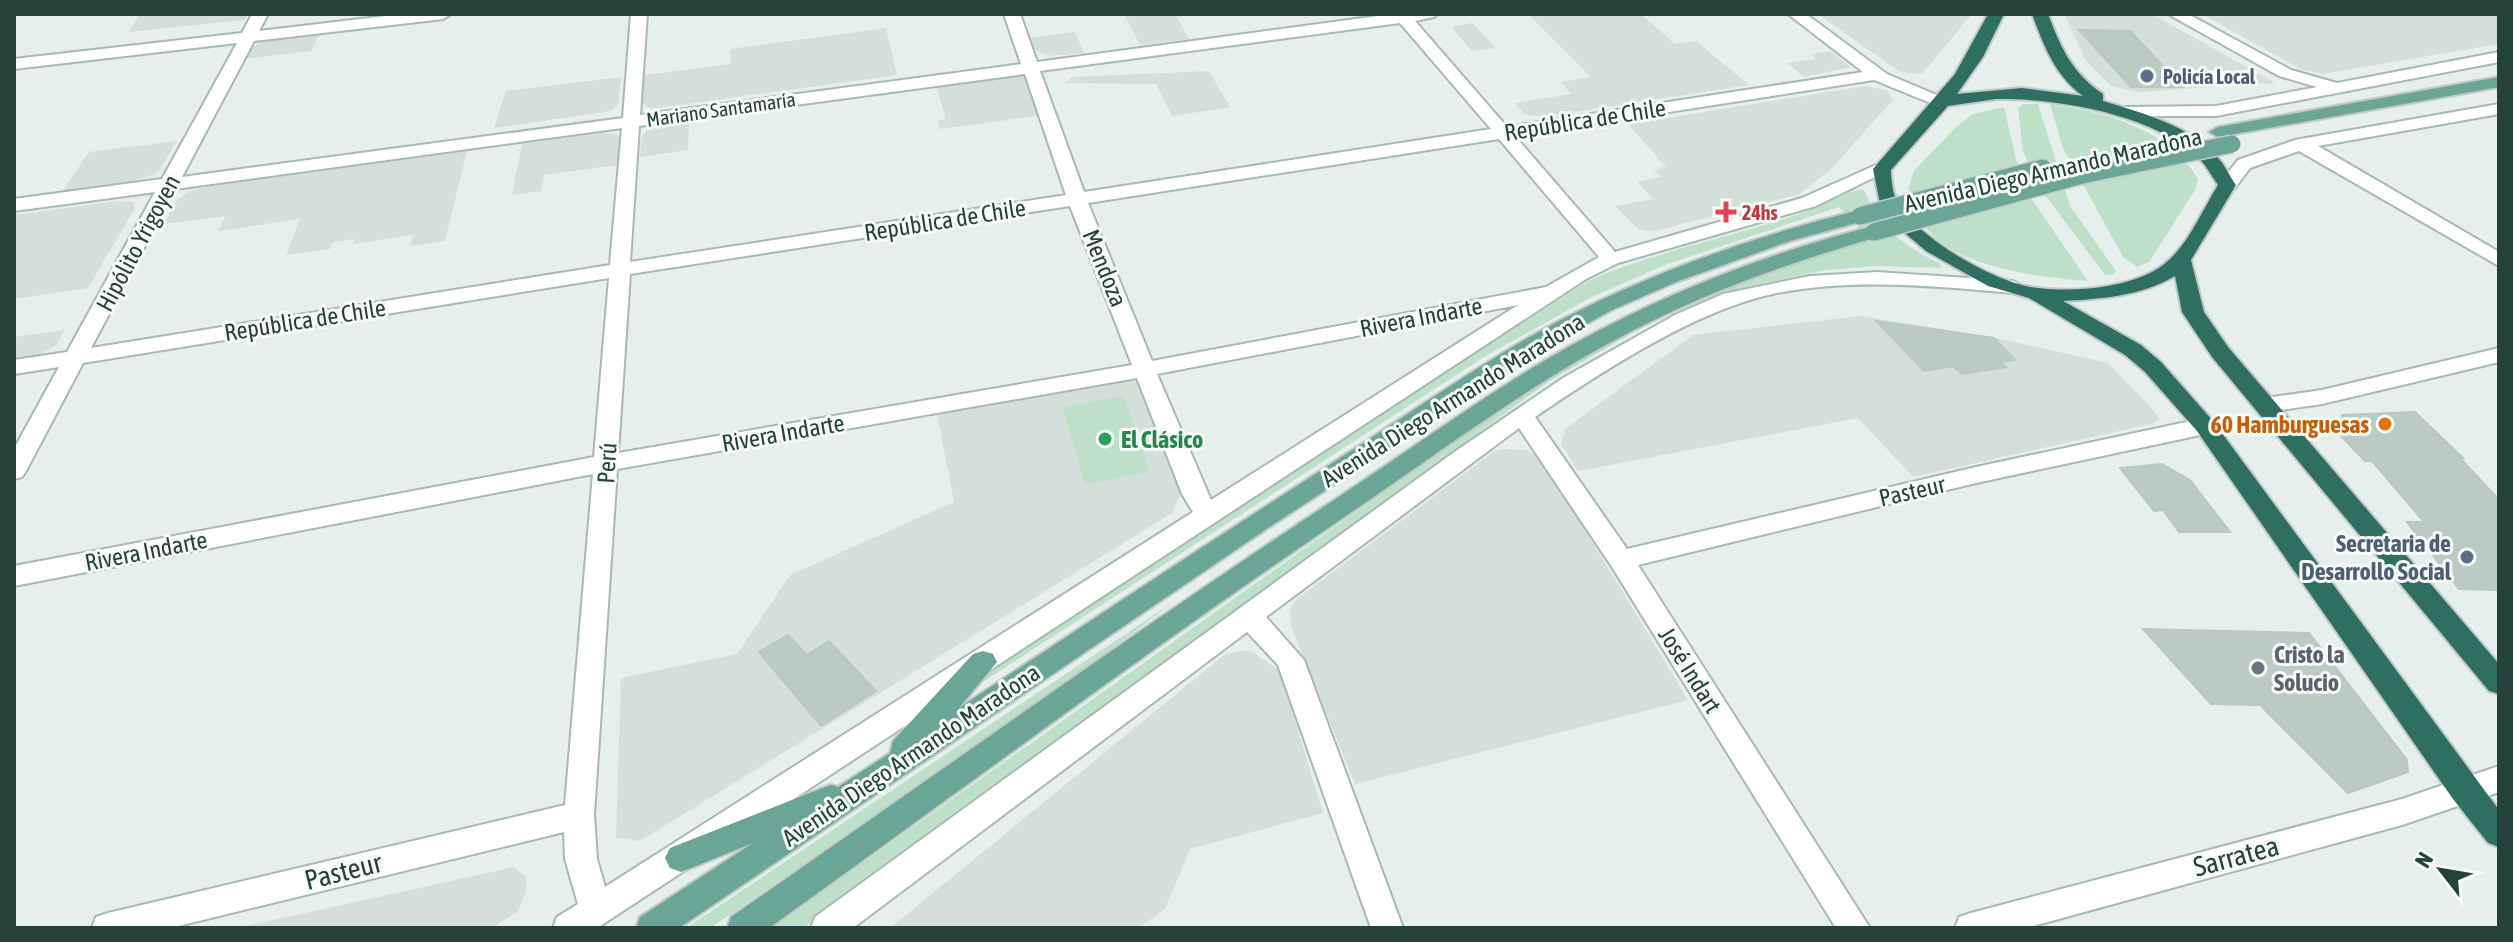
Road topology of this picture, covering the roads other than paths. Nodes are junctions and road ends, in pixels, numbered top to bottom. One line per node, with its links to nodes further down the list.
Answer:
1 (260, 14): 11 (street, Hipólito Yrigoyen)
2 (443, 14): 11 (street)
3 (639, 14): 22 (street, Perú)
4 (1012, 14): 14 (street, Mendoza)
5 (1429, 14): 10 (street, Mariano Santamaría)
6 (1796, 14): 15 (street)
7 (1996, 14): 19 (highway)
8 (2040, 14): 20 (highway)
9 (2176, 14): 17 (street)
10 (1402, 16): 14 (street, Mariano Santamaría); 23 (street)
11 (246, 37): 13 (street); 27 (street, Hipólito Yrigoyen)
12 (2499, 57): 17 (street, Avenida Diego Armando Maradona)
13 (14, 64)
14 (1031, 68): 22 (street, Mariano Santamaría); 29 (street, Mendoza)
15 (1876, 75): 19 (street); 23 (street, República de Chile)
16 (2499, 82): 24 (main road, Avenida Diego Armando Maradona)
17 (2348, 85): 20 (street, Avenida Diego Armando Maradona)
18 (2499, 96): 24 (main road, Avenida Diego Armando Maradona)
19 (1944, 102): 20 (highway); 26 (highway)
20 (2116, 109): 28 (highway)
21 (2499, 109): 25 (street)
22 (632, 121): 27 (street, Mariano Santamaría); 35 (street, Perú)
23 (1504, 133): 29 (street, República de Chile); 32 (street)
24 (2225, 138): 31 (main road, Avenida Diego Armando Maradona, bridge)
25 (2301, 144): 28 (street); 34 (street)
26 (1882, 169): 32 (street, Avenida Diego Armando Maradona); 36 (highway)
27 (170, 183): 30 (street, Mariano Santamaría); 39 (street, Hipólito Yrigoyen)
28 (2227, 185): 33 (highway)
29 (1077, 199): 35 (street, República de Chile); 41 (street, Mendoza)
30 (14, 205)
31 (1867, 224): 53 (main road, Avenida Diego Armando Maradona); 63 (main road, Avenida Diego Armando Maradona)
32 (1611, 259): 37 (street, Avenida Diego Armando Maradona)
33 (2181, 259): 36 (highway); 42 (highway)
34 (2499, 260)
35 (619, 270): 39 (street, República de Chile); 45 (street, Perú)
36 (2023, 290): 43 (street, Avenida Diego Armando Maradona); 44 (highway)
37 (1553, 292): 41 (street, Rivera Indarte); 47 (street, Avenida Diego Armando Maradona)
38 (2499, 355): 42 (street)
39 (76, 357): 40 (street, República de Chile); 46 (street, Hipólito Yrigoyen)
40 (14, 367)
41 (1147, 369): 45 (street, Rivera Indarte); 47 (street, Mendoza)
42 (2266, 405): 52 (highway)
43 (1522, 415): 48 (street, José Indart); 50 (street, Avenida Diego Armando Maradona)
44 (2205, 426): 48 (street, Pasteur); 55 (highway)
45 (607, 463): 49 (street, Rivera Indarte); 56 (street, Perú)
46 (14, 471)
47 (1209, 516): 51 (street, Avenida Diego Armando Maradona)
48 (1621, 560): 66 (street, José Indart)
49 (14, 576)
50 (1248, 616): 64 (street, Avenida Diego Armando Maradona); 65 (street)
51 (983, 662): 53 (main road); 58 (street, Avenida Diego Armando Maradona)
52 (2499, 683)
53 (877, 779): 58 (main road); 62 (main road, Avenida Diego Armando Maradona)
54 (2499, 779): 55 (street, Sarratea)
55 (2464, 790): 57 (highway); 67 (street, Sarratea)
56 (579, 815): 59 (street, Perú); 60 (street, Pasteur)
57 (2499, 833)
58 (681, 858): 59 (street, Avenida Diego Armando Maradona)
59 (596, 911): 61 (street, Avenida Diego Armando Maradona)
60 (108, 928)
61 (569, 928)
62 (652, 928)
63 (743, 928)
64 (827, 928)
65 (1387, 928)
66 (1854, 928)
67 (1971, 928)

